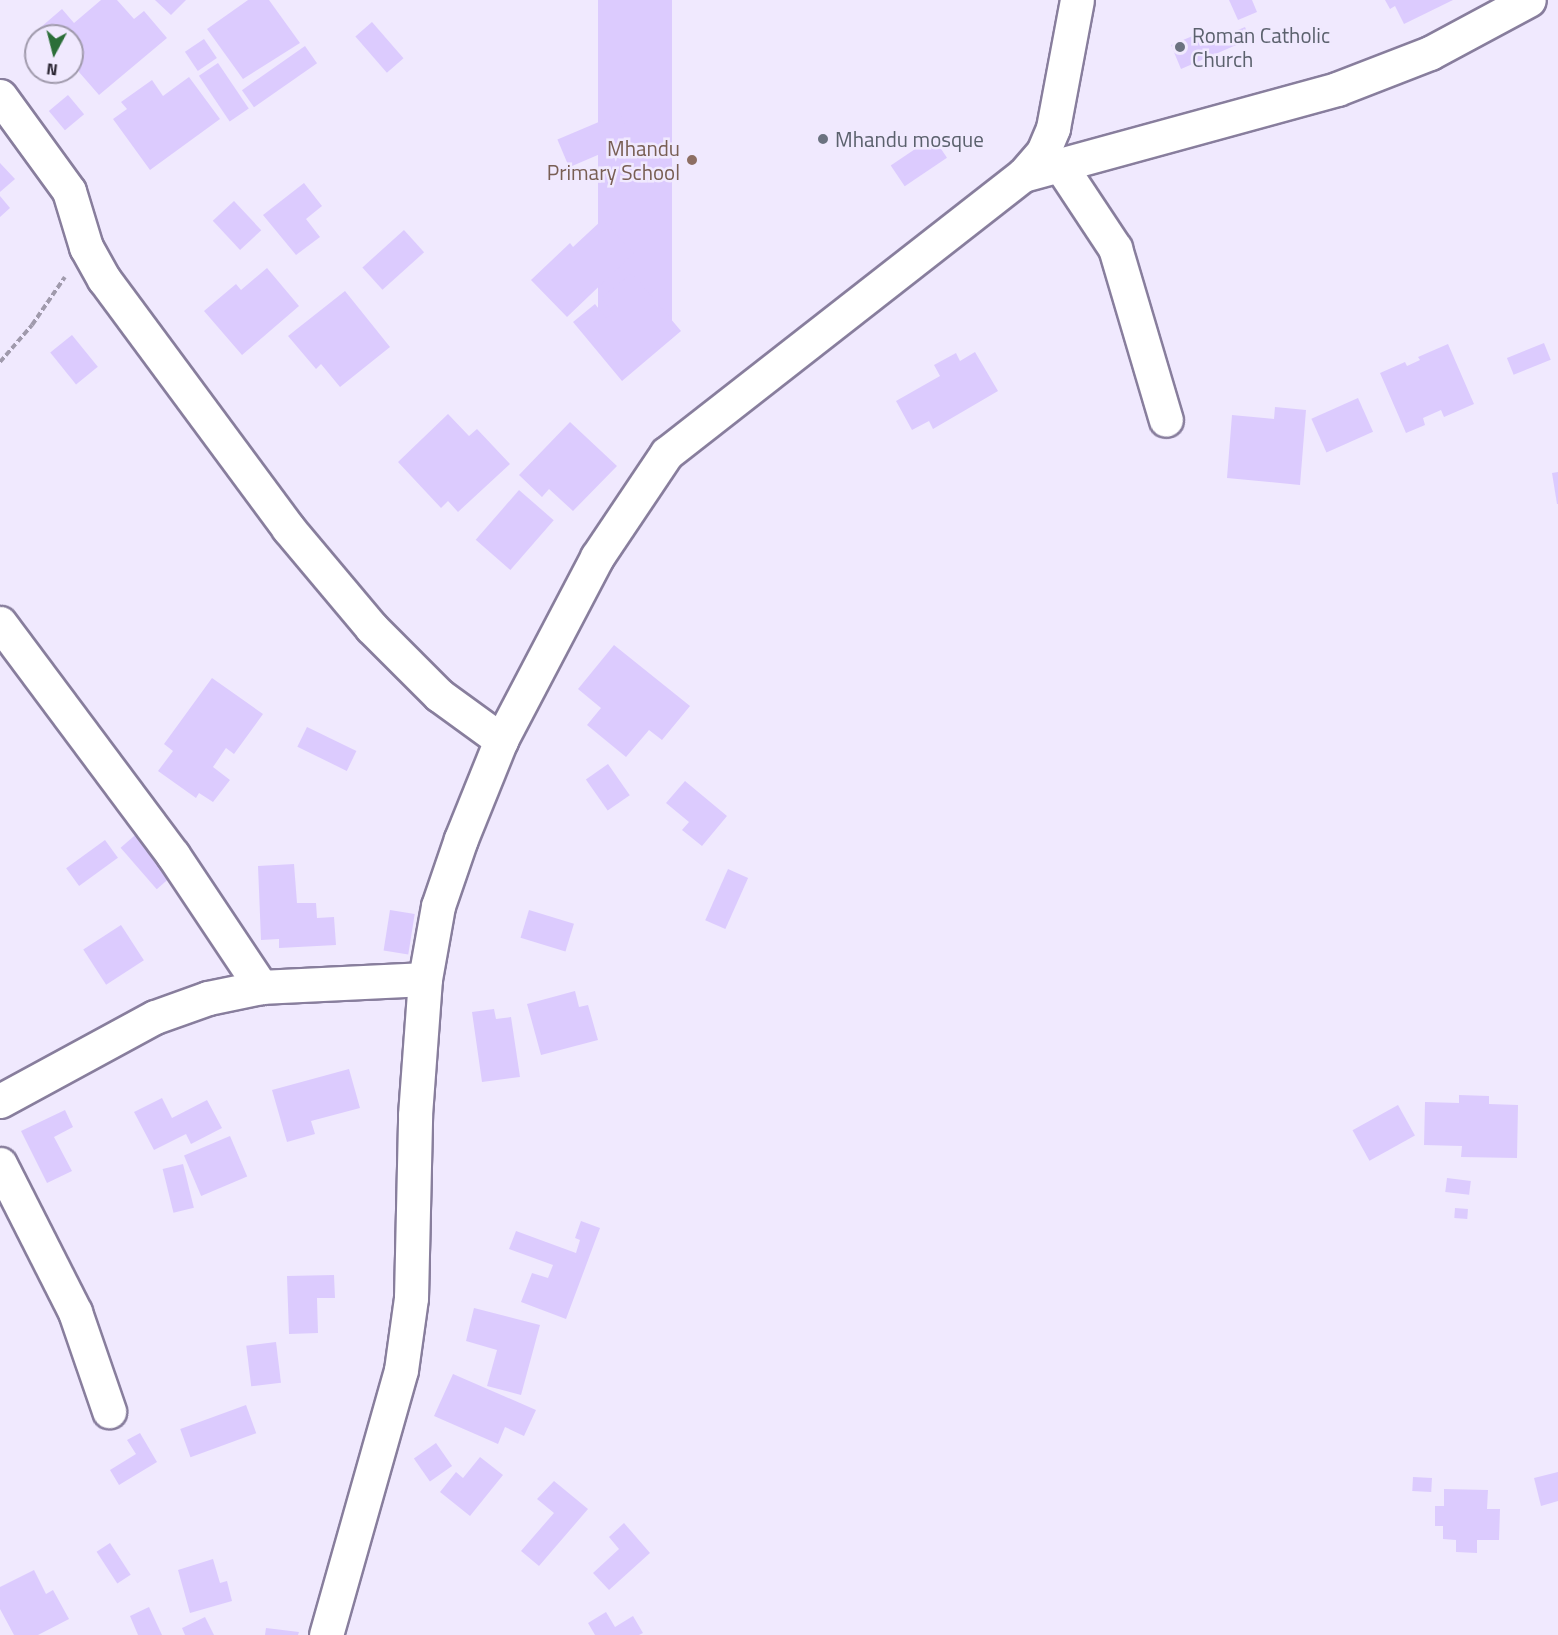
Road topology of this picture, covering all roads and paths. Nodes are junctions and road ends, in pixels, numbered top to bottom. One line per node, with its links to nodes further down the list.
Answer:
1 (1077, 0): 5 (street)
2 (1529, 0): 4 (street)
3 (0, 96): 6 (street)
4 (1060, 165): 5 (street); 8 (street)
5 (1023, 175): 10 (street)
6 (86, 247): 7 (path); 10 (street)
7 (0, 362)
8 (1166, 420)
9 (0, 623): 12 (street)
10 (501, 740): 11 (street)
11 (425, 978): 12 (street); 16 (street)
12 (261, 987): 13 (street)
13 (0, 1101)
14 (0, 1164): 15 (street)
15 (109, 1411)
16 (326, 1635)

